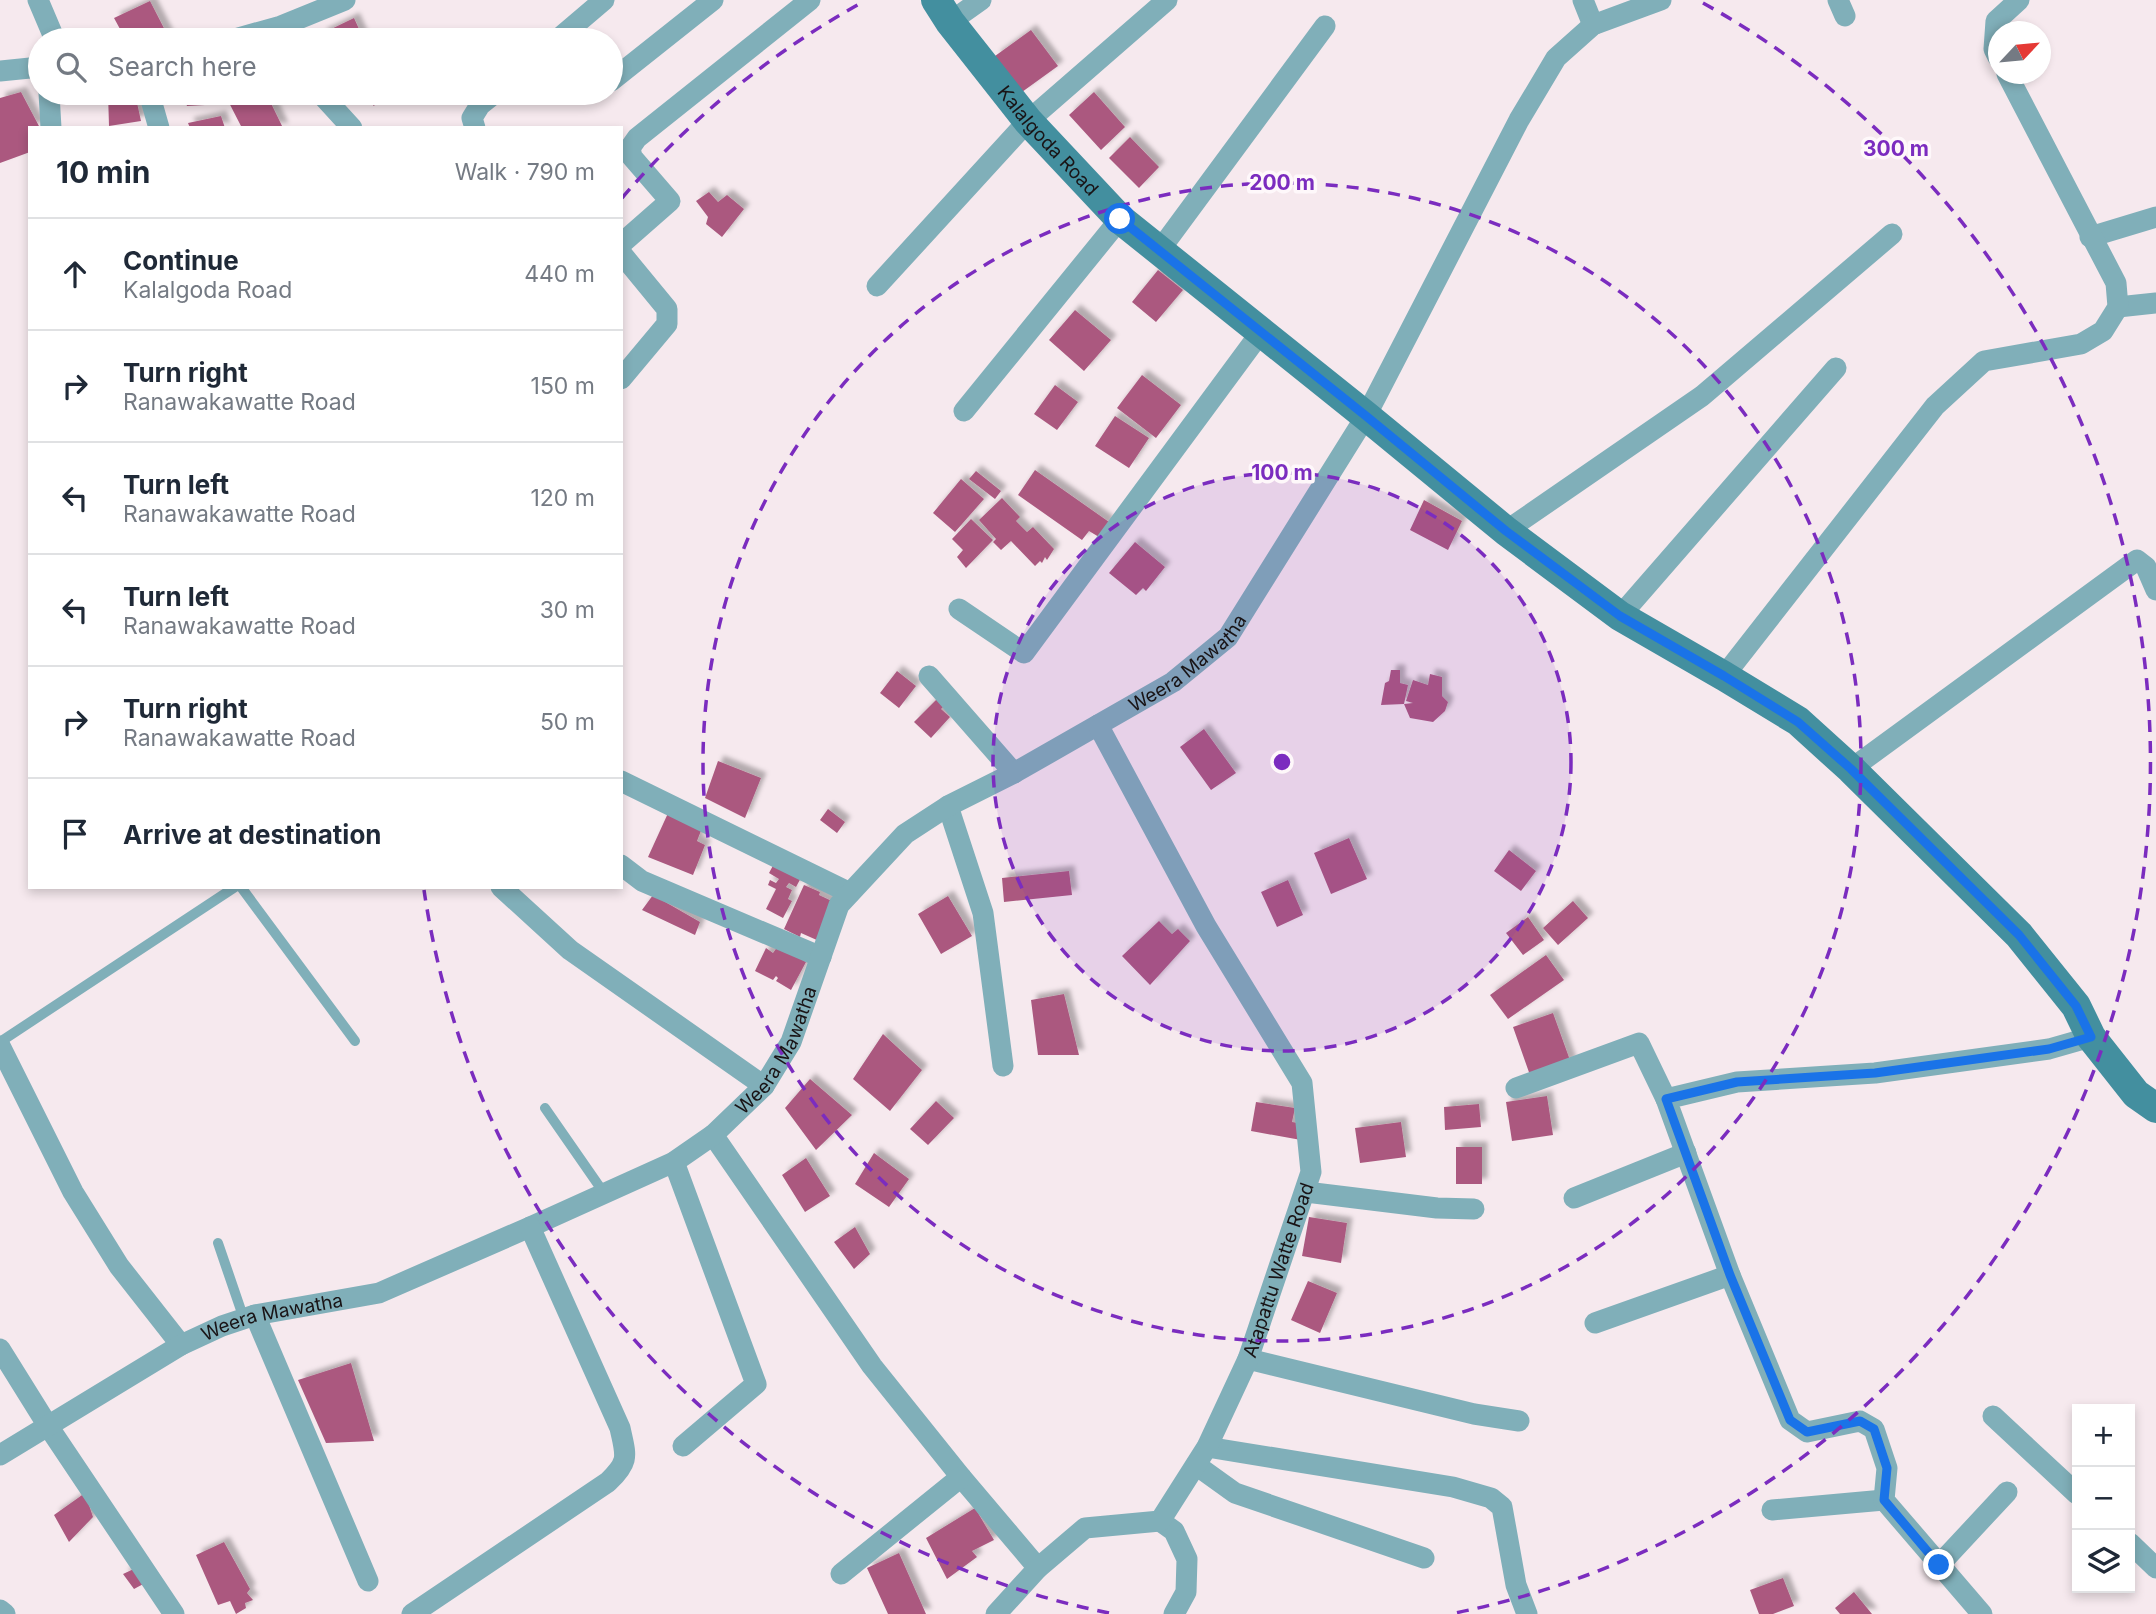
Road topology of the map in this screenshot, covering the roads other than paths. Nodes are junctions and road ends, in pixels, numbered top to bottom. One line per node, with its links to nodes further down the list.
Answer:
1 (38, 0): 15 (street)
2 (345, 0): 16 (street)
3 (604, 0): 17 (street)
4 (713, 0): 20 (street)
5 (810, 0): 35 (street)
6 (981, 0): 11 (street)
7 (1167, 0): 26 (street)
8 (1583, 0): 13 (street)
9 (1661, 0): 13 (street)
10 (2019, 0): 12 (street)
11 (943, 11): 26 (street, Kalalgoda Road)
12 (1996, 21)
13 (1593, 25): 45 (street, Weera Mawatha)
14 (1325, 26): 36 (street)
15 (50, 28)
16 (294, 28)
17 (571, 28)
18 (28, 68): 19 (street)
19 (0, 71)
20 (623, 71)
21 (2012, 84): 34 (street)
22 (50, 105): 27 (street)
23 (152, 105): 28 (street)
24 (331, 105): 29 (street)
25 (480, 105): 30 (street)
26 (1028, 121): 32 (street, Kalalgoda Road); 38 (street)
27 (51, 126)
28 (158, 126)
29 (350, 126)
30 (474, 126)
31 (2156, 217): 34 (street)
32 (1120, 219): 36 (street, Kalalgoda Road); 44 (street)
33 (1892, 234): 46 (street)
34 (2090, 237): 40 (street)
35 (623, 242)
36 (1159, 251): 41 (street, Kalalgoda Road)
37 (623, 255): 43 (street)
38 (877, 286)
39 (2156, 303): 40 (street)
40 (2118, 307): 51 (street)
41 (1261, 332): 45 (street, Kalalgoda Road); 48 (street)
42 (1836, 368): 49 (street)
43 (623, 377)
44 (964, 411)
45 (1366, 416): 46 (street, Kalalgoda Road); 52 (street, Weera Mawatha)
46 (1506, 531): 49 (street, Kalalgoda Road)
47 (2156, 590): 53 (street)
48 (959, 609)
49 (1620, 616): 51 (street, Kalalgoda Road)
50 (929, 676): 54 (street)
51 (1724, 676): 53 (street, Kalalgoda Road)
52 (1098, 725): 54 (street, Weera Mawatha); 75 (street, Atapattu Watte Road)
53 (1851, 769): 63 (street, Kalalgoda Road)
54 (1014, 773): 56 (street, Weera Mawatha)
55 (623, 782): 61 (street)
56 (948, 806): 61 (street, Weera Mawatha); 66 (street)
57 (623, 867): 62 (street)
58 (233, 889): 65 (lane)
59 (242, 889): 64 (lane)
60 (503, 889): 67 (street)
61 (850, 893): 62 (street, Weera Mawatha)
62 (821, 957): 67 (street, Weera Mawatha)
63 (2091, 1037): 69 (street); 71 (street, Kalalgoda Road)
64 (355, 1041)
65 (0, 1044): 84 (street)
66 (1003, 1066)
67 (764, 1086): 72 (street, Weera Mawatha)
68 (1516, 1088): 69 (street)
69 (1666, 1099): 73 (street)
70 (545, 1108): 76 (lane)
71 (2156, 1108)
72 (713, 1135): 74 (street, Weera Mawatha); 93 (street)
73 (1686, 1153): 77 (street); 81 (street)
74 (674, 1162): 76 (street, Weera Mawatha); 90 (street)
75 (1306, 1192): 78 (street); 86 (street, Atapattu Watte Road)
76 (604, 1193): 79 (street, Weera Mawatha)
77 (1574, 1198)
78 (1474, 1209)
79 (530, 1227): 82 (street, Weera Mawatha); 109 (street)
80 (218, 1243): 82 (lane)
81 (1730, 1275): 83 (street); 96 (street)
82 (250, 1317): 84 (street, Weera Mawatha); 105 (street)
83 (1595, 1323)
84 (181, 1345): 89 (street, Weera Mawatha)
85 (0, 1349): 89 (street)
86 (1248, 1359): 88 (street); 92 (street, Atapattu Watte Road)
87 (1993, 1416): 94 (street)
88 (1519, 1421)
89 (48, 1426): 91 (street, Weera Mawatha); 108 (street)
90 (683, 1446)
91 (0, 1455)
92 (1201, 1456): 98 (street, Atapattu Watte Road); 100 (street); 112 (street)
93 (961, 1476): 102 (street); 104 (street)
94 (2072, 1489)
95 (2007, 1492): 101 (street)
96 (1884, 1500): 97 (street); 101 (street)
97 (1772, 1510)
98 (1160, 1521): 102 (street); 111 (street)
99 (2135, 1549): 103 (street)
100 (1424, 1558)
101 (1939, 1565): 113 (street)
102 (1038, 1567): 110 (street)
103 (2156, 1568)
104 (841, 1574)
105 (368, 1581)
106 (0, 1610): 107 (street)
107 (5, 1614)
108 (174, 1614)
109 (412, 1614)
110 (996, 1614)
111 (1174, 1614)
112 (1527, 1614)
113 (1982, 1614)

